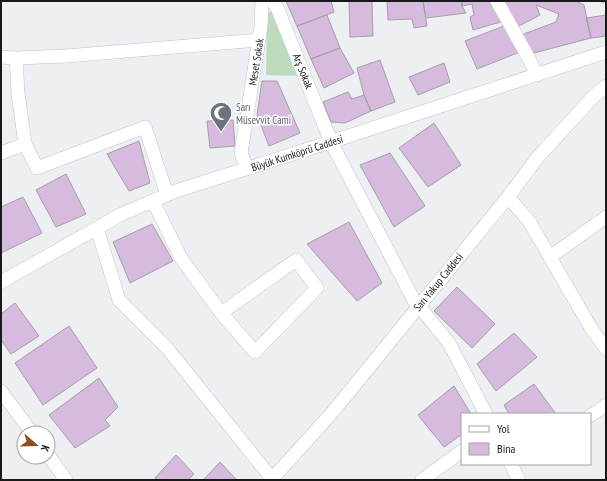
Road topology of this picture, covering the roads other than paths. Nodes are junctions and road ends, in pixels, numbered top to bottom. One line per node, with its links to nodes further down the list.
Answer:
1 (262, 1): 4 (street, Meset Sokak)
2 (273, 1): 10 (street, Arş Sokak)
3 (497, 1): 8 (street)
4 (259, 40): 7 (street); 13 (street, Meset Sokak)
5 (606, 52): 8 (street, Büyük Kumköprü Caddesi)
6 (1, 57): 7 (street)
7 (16, 58): 11 (street)
8 (537, 75): 10 (street, Büyük Kumköprü Caddesi)
9 (606, 86): 15 (street, Sarı Yakup Caddesi)
10 (331, 142): 13 (street, Büyük Kumköprü Caddesi); 21 (street, Arş Sokak)
11 (25, 144): 12 (street); 14 (street)
12 (1, 153)
13 (247, 169): 14 (street, Büyük Kumköprü Caddesi)
14 (167, 195): 16 (street, Büyük Kumköprü Caddesi)
15 (508, 197): 19 (street); 21 (street, Sarı Yakup Caddesi)
16 (153, 201): 18 (street, Büyük Kumköprü Caddesi); 22 (street)
17 (606, 217): 19 (street)
18 (96, 228): 20 (street, Büyük Kumköprü Caddesi); 33 (street)
19 (550, 257): 23 (street)
20 (1, 282)
21 (418, 307): 26 (street, Arş Sokak); 33 (street, Sarı Yakup Caddesi)
22 (221, 313): 22 (street)
23 (606, 349)
24 (1, 391): 28 (street)
25 (606, 405): 27 (street)
26 (485, 413)
27 (591, 415)
28 (26, 425)
29 (461, 453): 34 (street)
30 (55, 465): 32 (street)
31 (514, 465): 35 (street)
32 (66, 480)
33 (272, 480)
34 (422, 480)
35 (519, 480)

